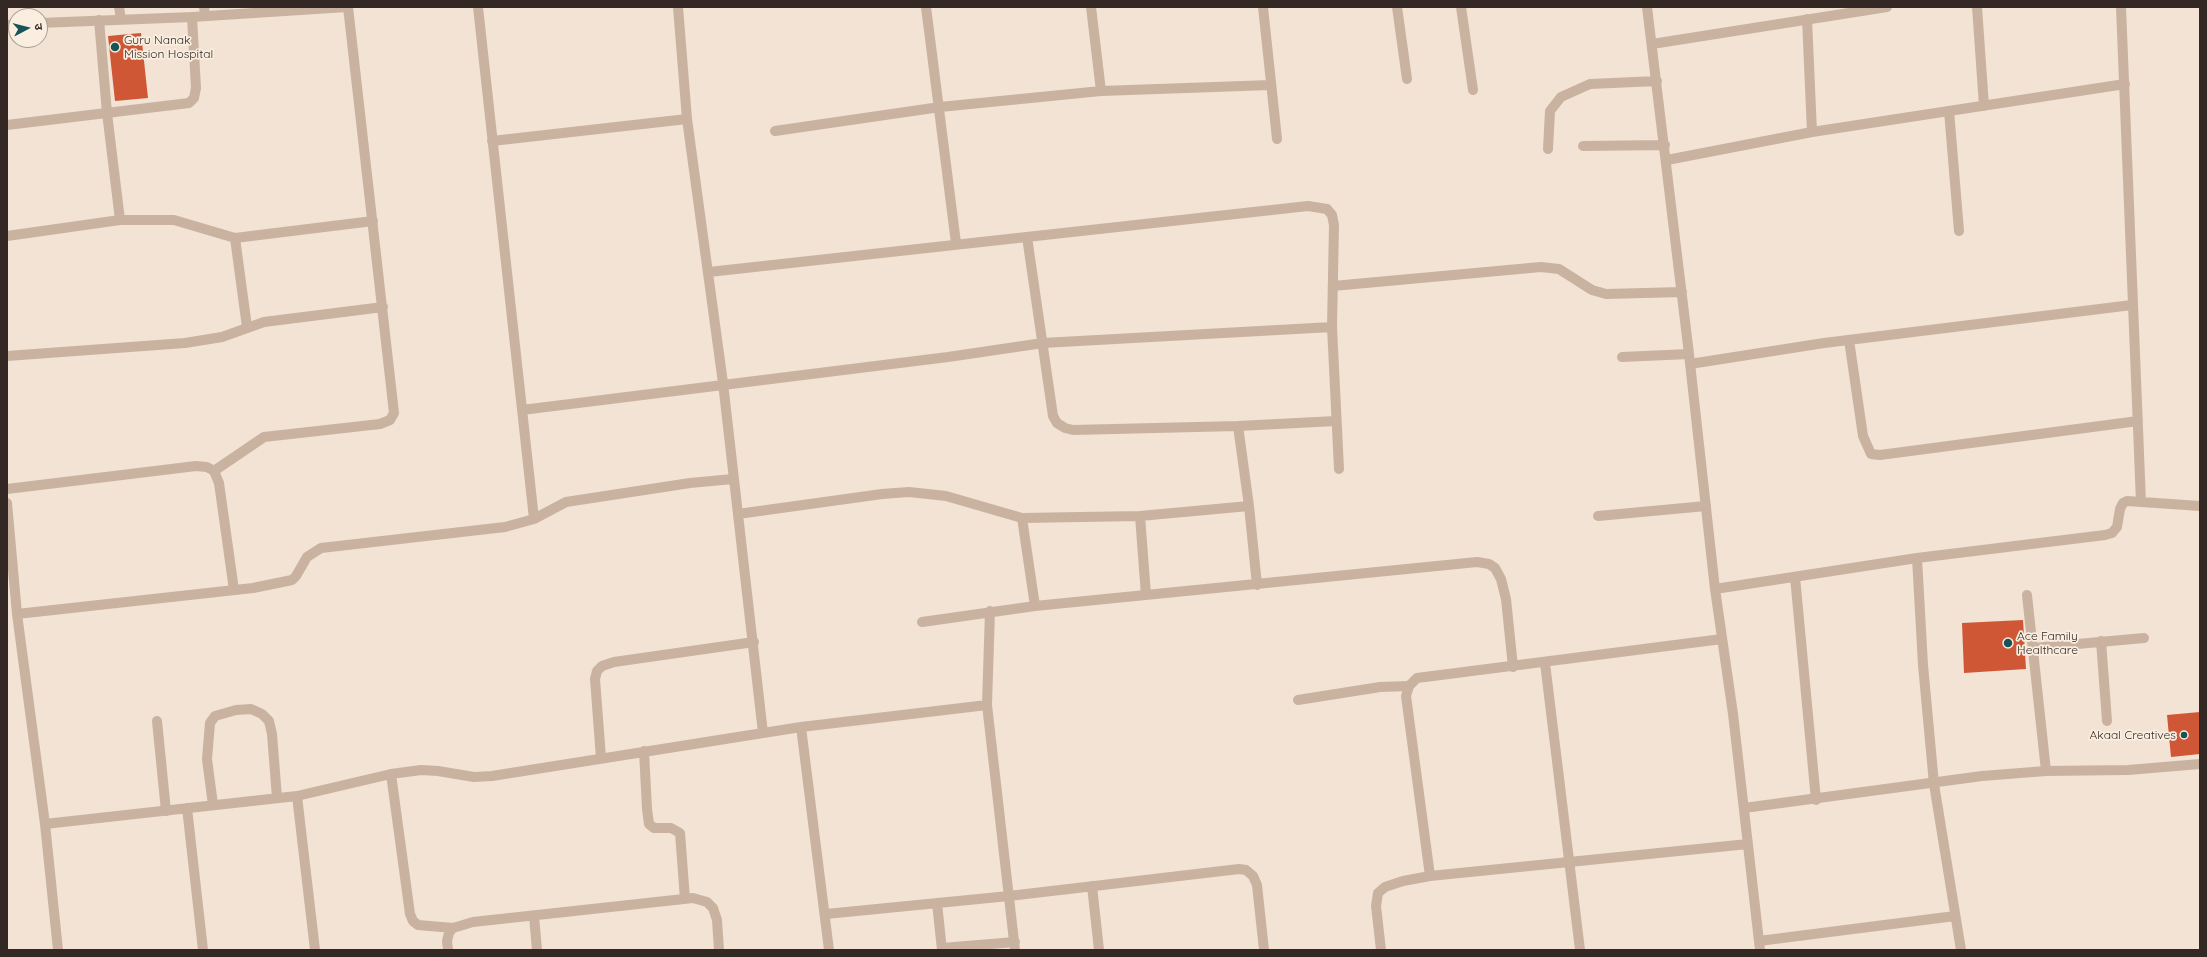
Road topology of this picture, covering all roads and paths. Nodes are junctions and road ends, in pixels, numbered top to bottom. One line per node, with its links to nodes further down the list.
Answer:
1 (119, 7): 16 (street)
2 (347, 7): 14 (street); 42 (street)
3 (478, 7): 36 (street)
4 (678, 7): 31 (street)
5 (926, 7): 28 (street)
6 (1091, 7): 26 (street)
7 (1263, 7): 24 (street)
8 (1397, 7): 21 (street)
9 (1461, 7): 25 (street)
10 (1647, 7): 20 (street)
11 (1887, 7): 17 (street)
12 (1977, 7): 27 (street)
13 (2121, 7): 23 (street)
14 (204, 11): 15 (street)
15 (192, 17): 16 (street); 30 (street)
16 (121, 19): 18 (street)
17 (1807, 19): 20 (street); 34 (street)
18 (99, 20): 19 (street); 30 (street)
19 (48, 23)
20 (1652, 44): 22 (street)
21 (1407, 79)
22 (1656, 81): 37 (street); 39 (street)
23 (2125, 84): 27 (street); 51 (street)
24 (1271, 85): 26 (street); 35 (street)
25 (1473, 90)
26 (1101, 91): 28 (street)
27 (1984, 106): 29 (street)
28 (940, 107): 33 (street); 47 (street)
29 (1949, 111): 34 (street); 43 (street)
30 (107, 113): 32 (street); 41 (street)
31 (687, 119): 36 (street); 48 (street)
32 (7, 125)
33 (775, 131)
34 (1812, 132): 40 (street)
35 (1277, 140)
36 (492, 141): 62 (street)
37 (1665, 145): 38 (street); 40 (street)
38 (1583, 146)
39 (1548, 149)
40 (1666, 160): 50 (street)
41 (120, 220): 44 (street); 46 (street)
42 (373, 221): 46 (street); 52 (street)
43 (1958, 231)
44 (7, 236)
45 (1028, 237): 47 (street); 49 (street); 56 (street)
46 (235, 238): 53 (street)
47 (956, 243): 48 (street)
48 (709, 272): 61 (street)
49 (1333, 286): 50 (street); 54 (street)
50 (1682, 292): 57 (street)
51 (2132, 305): 55 (street); 64 (street)
52 (383, 307): 53 (street); 67 (street)
53 (247, 327): 58 (street)
54 (1332, 327): 56 (street); 63 (street)
55 (1849, 340): 60 (street); 64 (street)
56 (1043, 343): 61 (street); 65 (street)
57 (1690, 354): 59 (street); 60 (street)
58 (7, 356)
59 (1622, 357)
60 (1690, 364): 73 (street)
61 (723, 383): 62 (street); 68 (street)
62 (522, 410): 79 (street)
63 (1336, 421): 65 (street); 66 (street)
64 (2138, 421): 70 (street)
65 (1238, 426): 72 (street)
66 (1339, 469)
67 (214, 471): 69 (street); 84 (street)
68 (733, 479): 75 (street); 79 (street)
69 (7, 489)
70 (2141, 502): 74 (street); 80 (street)
71 (7, 503): 87 (street)
72 (1249, 506): 76 (street); 82 (street)
73 (1706, 506): 77 (street); 83 (street)
74 (2200, 506)
75 (738, 514): 78 (street); 95 (street)
76 (1140, 516): 78 (street); 85 (street)
77 (1598, 516)
78 (1022, 518): 88 (street)
79 (534, 519): 84 (street)
80 (1916, 558): 81 (street); 111 (street)
81 (1795, 577): 83 (street); 114 (street)
82 (1257, 585): 85 (street); 98 (street)
83 (1715, 589): 93 (street)
84 (234, 590): 90 (street)
85 (1146, 595): 88 (street)
86 (2027, 595): 96 (street)
87 (11, 603): 90 (street)
88 (1035, 606): 89 (street)
89 (990, 611): 91 (street); 101 (street)
90 (17, 614): 119 (street)
91 (922, 622)
92 (2144, 638): 94 (street)
93 (1722, 639): 97 (street); 117 (street)
94 (2101, 641): 96 (street); 103 (street)
95 (754, 642): 105 (street); 107 (street)
96 (2033, 648): 109 (street)
97 (1545, 663): 98 (street); 121 (street)
98 (1512, 667): 99 (street)
99 (1409, 686): 100 (street); 122 (street)
100 (1298, 700)
101 (987, 704): 104 (street); 124 (street)
102 (157, 721): 118 (street)
103 (2107, 721)
104 (801, 727): 105 (street); 127 (street)
105 (763, 734): 106 (street)
106 (644, 751): 107 (street); 125 (street)
107 (601, 758): 110 (street)
108 (2200, 764): 109 (street)
109 (2046, 771): 111 (street)
110 (391, 774): 112 (street); 130 (street)
111 (1934, 784): 114 (street); 129 (street)
112 (296, 796): 113 (street); 136 (street)
113 (277, 798): 115 (street); 115 (street)
114 (1816, 800): 117 (street)
115 (212, 805): 116 (street)
116 (187, 808): 118 (street); 135 (street)
117 (1744, 808): 120 (street)
118 (166, 811): 119 (street)
119 (45, 824): 134 (street)
120 (1748, 844): 121 (street); 132 (street)
121 (1569, 862): 122 (street); 144 (street)
122 (1430, 876): 143 (street)
123 (1092, 886): 124 (street); 141 (street); 142 (street)
124 (1009, 896): 126 (street); 131 (street)
125 (685, 899): 128 (street); 139 (street)
126 (937, 903): 127 (street); 133 (street)
127 (826, 914): 140 (street)
128 (534, 916): 130 (street); 138 (street)
129 (1956, 916): 132 (street); 145 (street)
130 (453, 928): 137 (street)
131 (1015, 946): 133 (street)
132 (1759, 946)
133 (942, 949)
134 (58, 950)
135 (203, 950)
136 (315, 950)
137 (448, 950)
138 (537, 950)
139 (719, 950)
140 (829, 950)
141 (1099, 950)
142 (1264, 950)
143 (1381, 950)
144 (1580, 950)
145 (1961, 950)

